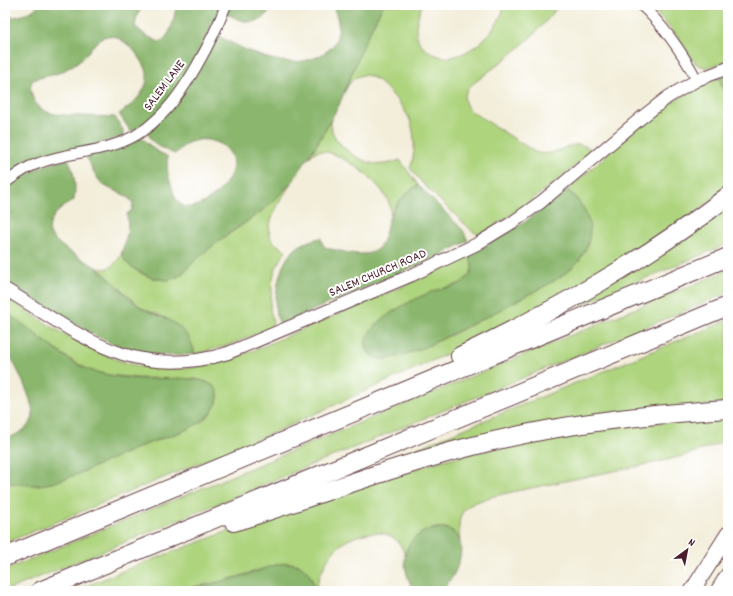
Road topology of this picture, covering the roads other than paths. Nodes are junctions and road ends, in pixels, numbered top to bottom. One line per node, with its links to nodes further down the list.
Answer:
1 (226, 5): 5 (street, SALEM LANE)
2 (642, 5): 4 (street)
3 (728, 68): 4 (street, SALEM CHURCH ROAD)
4 (697, 80): 8 (street, SALEM CHURCH ROAD)
5 (5, 183)
6 (728, 196): 11 (highway)
7 (728, 257): 11 (highway)
8 (5, 289)
9 (728, 306): 13 (highway)
10 (728, 409): 13 (highway)
11 (267, 449): 14 (highway)
12 (728, 534): 17 (main road)
13 (130, 554): 16 (highway)
14 (5, 556)
15 (728, 575): 18 (main road)
16 (40, 591)
17 (692, 591)
18 (718, 591)

